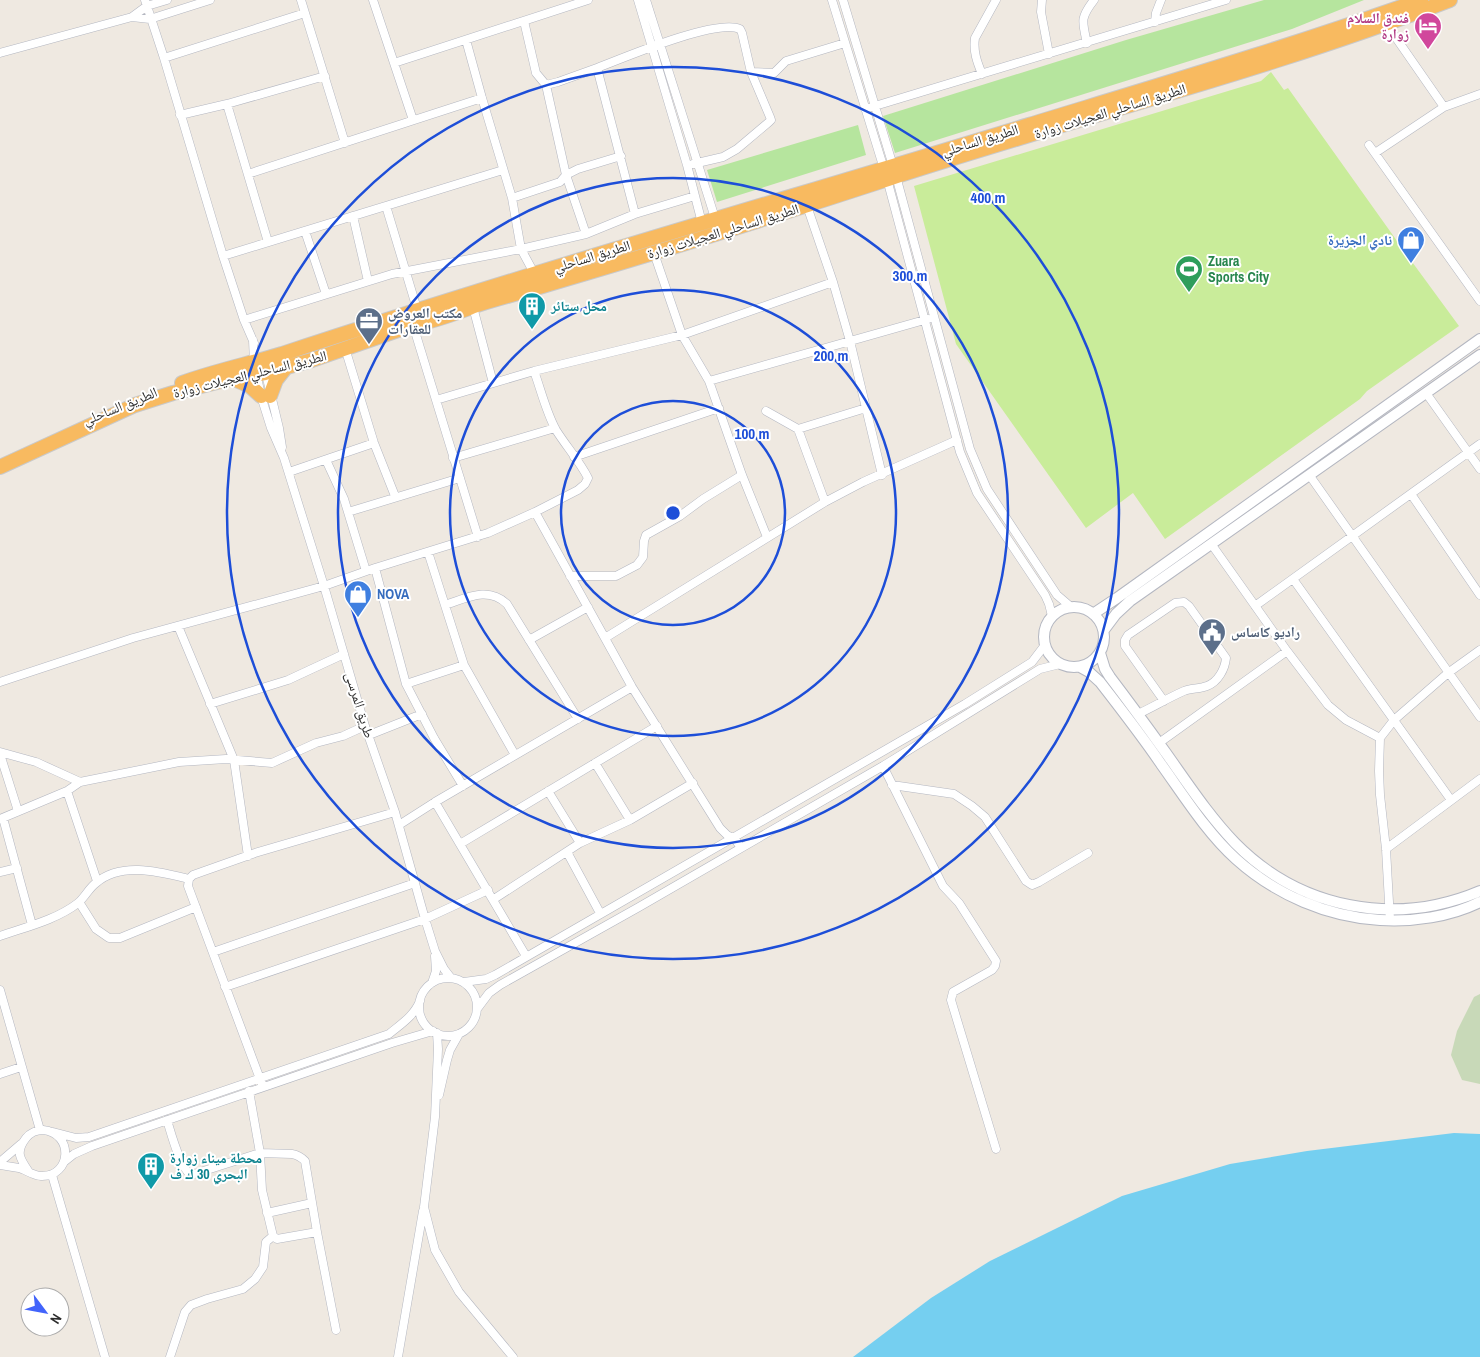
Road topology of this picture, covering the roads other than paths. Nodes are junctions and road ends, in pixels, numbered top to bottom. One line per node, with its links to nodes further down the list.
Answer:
1 (167, 0): 18 (street)
2 (210, 0): 21 (street)
3 (301, 0): 19 (street)
4 (373, 0): 35 (street)
5 (588, 0): 17 (street)
6 (638, 0): 31 (street)
7 (646, 0): 29 (street)
8 (832, 0): 26 (street)
9 (843, 0): 24 (street)
10 (996, 0): 39 (street)
11 (1042, 0): 33 (street)
12 (1094, 0): 28 (street)
13 (1161, 0): 23 (street)
14 (1226, 0): 23 (street)
15 (1420, 0): 58 (highway, الطريق الساحلي)
16 (1450, 0): 58 (highway, الطريق الساحلي العجيلات زوارة)
17 (574, 2): 22 (street)
18 (146, 3): 20 (street); 21 (street, طريق المرسى)
19 (305, 13): 34 (street); 40 (street)
20 (132, 17): 21 (street); 32 (street)
21 (150, 19): 34 (street, طريق المرسى)
22 (524, 21): 27 (street); 42 (street)
23 (1155, 22): 28 (street)
24 (852, 28): 26 (street); 46 (street)
25 (1386, 30): 47 (street)
26 (842, 32): 30 (street)
27 (466, 40): 35 (street); 44 (street)
28 (1087, 43): 33 (street)
29 (660, 44): 31 (street); 37 (street); 38 (street)
30 (845, 44): 37 (street); 48 (street)
31 (652, 47): 36 (street); 41 (street)
32 (0, 53)
33 (1049, 54): 39 (street)
34 (164, 58): 49 (street, طريق المرسى)
35 (394, 63): 50 (street)
36 (597, 68): 42 (street); 54 (street)
37 (751, 72): 55 (street)
38 (670, 73): 41 (street); 55 (street)
39 (982, 74): 46 (street)
40 (324, 76): 45 (street); 51 (street)
41 (661, 76): 56 (street)
42 (546, 85): 60 (street)
43 (1480, 94): 47 (street)
44 (482, 98): 50 (street); 57 (street)
45 (227, 104): 49 (street); 59 (street)
46 (875, 106): 48 (street); 58 (street)
47 (1444, 107): 53 (street)
48 (865, 109): 58 (street)
49 (180, 116): 73 (street, طريق المرسى)
50 (413, 120): 51 (street)
51 (345, 143): 59 (street)
52 (1369, 145): 53 (street)
53 (1375, 153): 79 (street)
54 (621, 156): 60 (street); 65 (street)
55 (698, 163): 56 (street); 67 (street)
56 (687, 165): 61 (street)
57 (503, 170): 62 (street); 63 (street)
58 (890, 173): 64 (highway, الطريق الساحلي العجيلات زوارة); 67 (highway, الطريق الساحلي); 82 (street); 84 (street)
59 (248, 174): 70 (street)
60 (566, 175): 62 (street); 69 (street)
61 (695, 196): 65 (street); 67 (street)
62 (512, 198): 71 (street)
63 (386, 206): 66 (street); 74 (street)
64 (807, 206): 72 (highway, الطريق الساحلي العجيلات زوارة); 77 (street)
65 (635, 214): 69 (street)
66 (353, 216): 68 (street); 76 (street)
67 (708, 221): 75 (highway, الطريق الساحلي)
68 (305, 231): 70 (street); 78 (street)
69 (586, 234): 71 (street)
70 (268, 242): 73 (street)
71 (522, 249): 74 (street); 75 (street)
72 (654, 253): 80 (highway, الطريق الساحلي العجيلات زوارة); 86 (street)
73 (223, 256): 83 (street, طريق المرسى)
74 (406, 272): 76 (street); 81 (street)
75 (534, 273): 81 (highway, الطريق الساحلي)
76 (368, 281): 78 (street)
77 (833, 282): 86 (street); 88 (street)
78 (326, 294): 83 (street)
79 (1480, 301)
80 (473, 307): 85 (highway, الطريق الساحلي العجيلات زوارة); 96 (street)
81 (417, 309): 92 (highway, الطريق الساحلي)
82 (935, 318): 84 (street); 120 (street)
83 (244, 320): 92 (street, طريق المرسى)
84 (924, 320): 88 (street); 105 (street)
85 (413, 325): 89 (highway, الطريق الساحلي العجيلات زوارة); 99 (street)
86 (682, 335): 93 (street); 95 (street)
87 (1480, 339): 122 (street)
88 (850, 341): 95 (street); 101 (street)
89 (345, 348): 91 (highway, الطريق الساحلي العجيلات زوارة); 106 (street)
90 (1480, 355): 97 (street)
91 (287, 366): 92 (highway, الطريق الساحلي العجيلات زوارة); 98 (highway)
92 (259, 367): 94 (highway, الطريق الساحلي العجيلات زوارة); 98 (street, طريق المرسى); 112 (highway, الطريق الساحلي)
93 (534, 371): 96 (street); 103 (street)
94 (234, 379): 98 (highway); 113 (highway, الطريق الساحلي العجيلات زوارة)
95 (709, 381): 100 (street)
96 (493, 383): 99 (street)
97 (1426, 393): 108 (street); 118 (street)
98 (266, 396): 115 (street, طريق المرسى)
99 (436, 400): 110 (street)
100 (719, 408): 109 (street); 116 (street)
101 (866, 408): 104 (street); 117 (street)
102 (766, 411): 104 (street)
103 (555, 428): 109 (street); 110 (street)
104 (798, 429): 126 (street)
105 (957, 440): 117 (street); 121 (street)
106 (374, 443): 111 (street); 125 (street)
107 (1480, 444): 108 (street)
108 (1468, 453): 114 (street); 124 (street)
109 (574, 457): 128 (street)
110 (453, 458): 119 (street)
111 (326, 460): 115 (street); 127 (street)
112 (0, 461)
113 (0, 466)
114 (1480, 469)
115 (289, 472): 138 (street, طريق المرسى)
116 (742, 475): 131 (street); 136 (street)
117 (882, 475): 126 (street)
118 (1310, 476): 123 (street); 129 (street)
119 (460, 478): 125 (street); 130 (street)
120 (983, 479): 121 (street); 143 (street)
121 (973, 483): 145 (street)
122 (1280, 483): 123 (street); 144 (street)
123 (1287, 492): 132 (street)
124 (1411, 494): 129 (street); 139 (street)
125 (395, 496): 127 (street)
126 (825, 502): 131 (street)
127 (348, 512): 135 (street)
128 (535, 512): 130 (street); 136 (street)
129 (1352, 536): 137 (street); 158 (street)
130 (478, 537): 133 (street)
131 (767, 537): 148 (street)
132 (1212, 545): 141 (street); 147 (street)
133 (428, 552): 134 (street); 140 (street)
134 (375, 568): 135 (street); 160 (street)
135 (366, 571): 138 (street)
136 (570, 576): 142 (street)
137 (1293, 578): 141 (street); 168 (street)
138 (324, 586): 146 (street); 154 (street, طريق المرسى)
139 (1480, 595)
140 (445, 605): 149 (street); 156 (street)
141 (1255, 606): 152 (street)
142 (588, 607): 148 (street); 149 (street)
143 (1070, 607): 144 (street); 145 (street)
144 (1093, 614): 147 (street)
145 (1052, 616): 150 (street)
146 (178, 626): 159 (street); 163 (street)
147 (1104, 630): 153 (street)
148 (605, 638): 161 (street)
149 (529, 640): 167 (street)
150 (1045, 645): 155 (street); 194 (street)
151 (1480, 650): 158 (street)
152 (1288, 651): 172 (street); 173 (street)
153 (1100, 653): 157 (street); 165 (street)
154 (344, 654): 163 (street); 169 (street, طريق المرسى)
155 (1060, 664): 157 (street); 178 (street)
156 (464, 666): 160 (street); 175 (street)
157 (1080, 667): 193 (street)
158 (1448, 673): 166 (street); 168 (street)
159 (0, 682)
160 (406, 684): 164 (street)
161 (632, 687): 167 (street); 170 (street)
162 (1164, 701): 162 (street); 165 (street)
163 (210, 704): 176 (street)
164 (422, 714): 171 (street); 183 (street)
165 (1138, 714): 173 (street)
166 (1480, 717)
167 (578, 719): 175 (street)
168 (1394, 720): 172 (street); 186 (street)
169 (365, 726): 171 (street, طريق المرسى); 176 (street)
170 (657, 726): 177 (street); 181 (street)
171 (369, 735): 189 (street, طريق المرسى)
172 (1380, 738): 198 (street)
173 (1159, 743): 193 (street)
174 (0, 753): 180 (street); 188 (street)
175 (515, 755): 183 (street)
176 (234, 760): 180 (street); 201 (street)
177 (595, 763): 185 (street); 191 (street)
178 (883, 766): 182 (street); 197 (street)
179 (1480, 778): 186 (street)
180 (80, 782): 184 (street)
181 (693, 783): 191 (street); 194 (street)
182 (892, 785): 200 (street); 241 (street)
183 (463, 786): 187 (street)
184 (67, 791): 188 (street); 205 (street)
185 (548, 791): 195 (street); 196 (street)
186 (1451, 800): 198 (street)
187 (435, 802): 192 (street); 196 (street)
188 (18, 812): 190 (street)
189 (396, 812): 192 (street, طريق المرسى); 201 (street)
190 (1, 818): 202 (street)
191 (630, 820): 195 (street)
192 (399, 825): 206 (street, طريق المرسى)
193 (1215, 828): 213 (street); 216 (street)
194 (732, 837): 197 (street); 214 (street)
195 (580, 843): 199 (street)
196 (460, 844): 207 (street)
197 (740, 848): 228 (street)
198 (1386, 849): 213 (street)
199 (567, 852): 209 (street); 214 (street)
200 (1088, 853)
201 (248, 856): 204 (street)
202 (17, 868): 203 (street); 217 (street)
203 (0, 872)
204 (189, 879): 205 (street); 212 (street)
205 (97, 881): 210 (street)
206 (416, 882): 215 (street, طريق المرسى); 220 (street)
207 (488, 890): 209 (street); 215 (street)
208 (1480, 891): 213 (street)
209 (494, 899): 221 (street)
210 (79, 902): 212 (street); 217 (street)
211 (1480, 902): 216 (street)
212 (196, 907): 220 (street)
213 (1390, 909): 216 (street)
214 (600, 914): 221 (street)
215 (425, 919): 219 (street, طريق المرسى); 225 (street)
216 (1390, 920)
217 (32, 925): 218 (street)
218 (0, 936)
219 (435, 951): 222 (street, طريق المرسى); 224 (street, طريق المرسى)
220 (213, 952): 225 (street)
221 (526, 956): 223 (street)
222 (451, 978): 223 (street); 224 (street)
223 (464, 982): 228 (street)
224 (432, 983): 227 (street)
225 (225, 986): 233 (street)
226 (0, 990): 231 (street)
227 (420, 1001): 229 (street); 233 (street)
228 (477, 1009): 230 (street)
229 (435, 1032): 230 (street); 234 (street); 236 (street)
230 (459, 1034): 236 (street)
231 (21, 1067): 232 (street); 238 (street)
232 (0, 1074)
233 (260, 1078): 234 (street); 239 (street)
234 (263, 1087): 235 (street)
235 (249, 1092): 237 (street); 242 (street)
236 (435, 1117): 248 (street)
237 (167, 1120): 242 (street); 243 (street)
238 (40, 1130): 239 (street); 240 (street)
239 (53, 1132): 243 (street)
240 (21, 1144): 244 (street); 245 (street)
241 (996, 1149)
242 (260, 1153): 247 (street); 249 (street)
243 (64, 1162): 246 (street)
244 (0, 1164): 245 (street)
245 (29, 1172): 246 (street)
246 (52, 1174): 253 (street)
247 (312, 1203): 249 (street); 250 (street)
248 (424, 1207): 255 (street); 256 (street)
249 (268, 1213): 251 (street)
250 (317, 1232): 251 (street); 252 (street)
251 (273, 1236): 254 (street)
252 (336, 1330)
253 (105, 1357)
254 (170, 1357)
255 (398, 1357)
256 (513, 1357)

